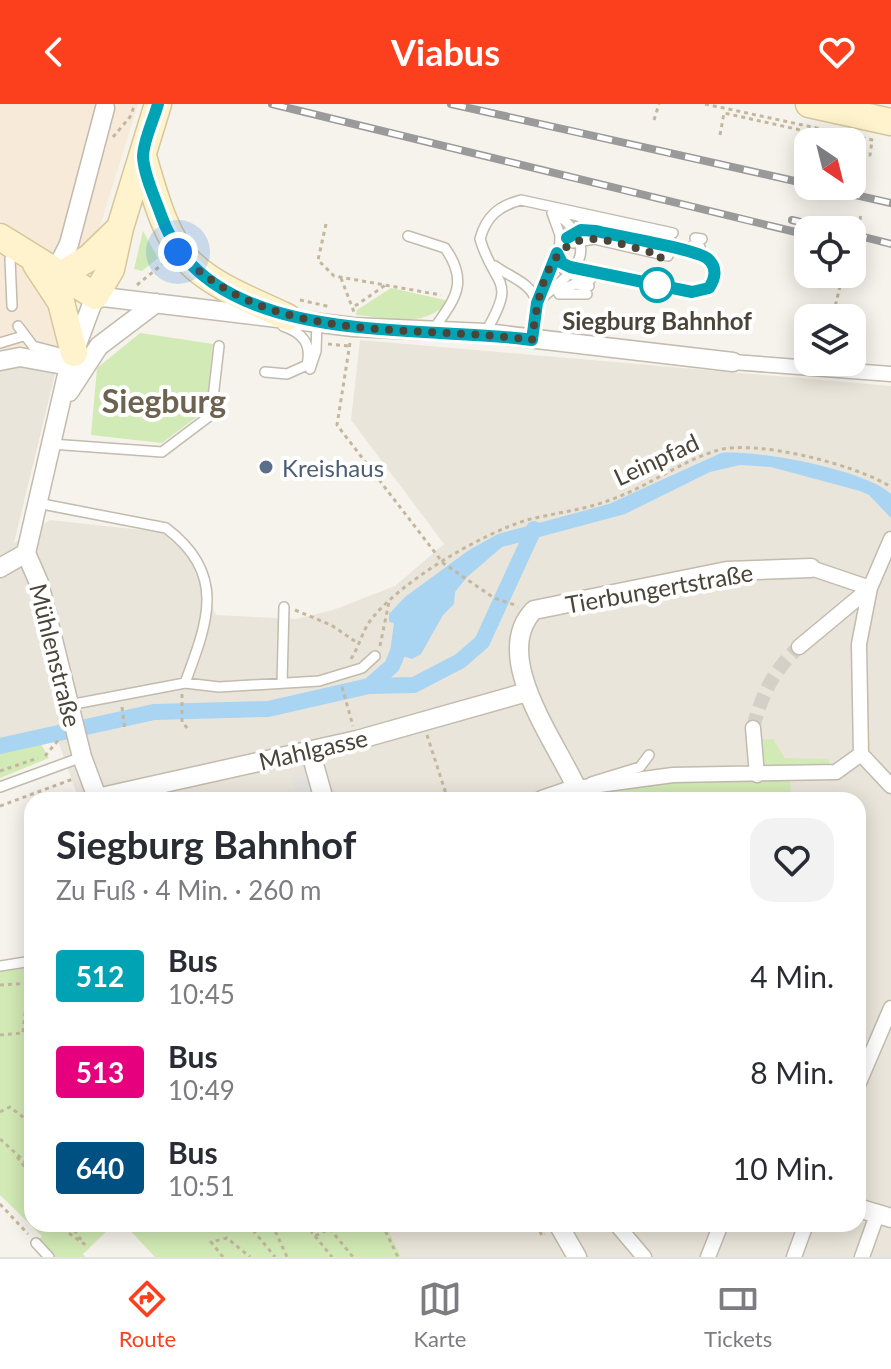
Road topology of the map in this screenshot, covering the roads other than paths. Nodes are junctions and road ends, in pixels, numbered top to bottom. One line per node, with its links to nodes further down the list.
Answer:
1 (158, 104): 5 (main road)
2 (809, 104): 4 (main road)
3 (105, 108): 13 (street)
4 (886, 132)
5 (143, 156): 7 (main road); 19 (main road)
6 (544, 205): 9 (lane); 9 (lane); 11 (lane); 12 (lane)
7 (120, 228): 13 (main road); 15 (main road)
8 (408, 236): 22 (lane)
9 (578, 237): 11 (lane); 14 (lane)
10 (15, 246): 13 (main road); 18 (lane); 27 (main road)
11 (557, 253): 14 (lane); 17 (lane)
12 (495, 266): 17 (lane); 23 (lane)
13 (59, 272): 15 (main road)
14 (575, 272): 17 (lane); 17 (lane)
15 (95, 296): 16 (street); 27 (street)
16 (156, 303): 20 (street); 31 (street)
17 (537, 303): 24 (lane)
18 (12, 306)
19 (290, 308): 20 (street); 21 (street)
20 (241, 313): 21 (lane)
21 (317, 322): 22 (street)
22 (432, 331): 23 (street)
23 (485, 333): 24 (street)
24 (532, 340): 29 (street)
25 (4, 342): 27 (lane); 28 (lane)
26 (219, 346): 32 (lane)
27 (72, 359): 28 (street); 31 (street)
28 (9, 360)
29 (733, 362): 30 (street)
30 (891, 374)
31 (59, 408): 32 (street)
32 (51, 444): 33 (street)
33 (37, 503): 35 (street); 43 (lane)
34 (891, 539): 36 (street)
35 (26, 553): 37 (street); 46 (street, Mühlenstraße)
36 (887, 558): 39 (street)
37 (0, 568)
38 (811, 568): 39 (street, Tierbungertstraße); 45 (street, Tierbungertstraße)
39 (870, 588): 41 (street); 50 (street)
40 (284, 607): 44 (lane)
41 (799, 647)
42 (375, 656): 44 (lane)
43 (185, 683): 44 (lane); 46 (lane)
44 (282, 683)
45 (527, 692): 48 (street, Mahlgasse); 58 (street, Tierbungertstraße)
46 (69, 705): 49 (street, Mühlenstraße)
47 (753, 728): 52 (street)
48 (310, 750): 56 (street, Mahlgasse); 57 (street)
49 (75, 753): 54 (lane, Mühlenstraße); 55 (street, Mühlenstraße)
50 (861, 754): 52 (street); 53 (street)
51 (649, 755): 59 (lane)
52 (757, 775): 60 (street)
53 (891, 786)
54 (0, 787)
55 (94, 792)
56 (127, 792)
57 (322, 792)
58 (579, 792)
59 (582, 792)
60 (590, 792)
61 (24, 962): 62 (lane)
62 (0, 966)
63 (891, 1008): 64 (street)
64 (866, 1065)
65 (884, 1217): 76 (street)
66 (563, 1232): 72 (street)
67 (623, 1232): 73 (street)
68 (718, 1232): 74 (street)
69 (803, 1232): 75 (street)
70 (36, 1243): 71 (lane)
71 (49, 1257)
72 (577, 1257)
73 (644, 1257)
74 (708, 1257)
75 (794, 1257)
76 (862, 1257)

